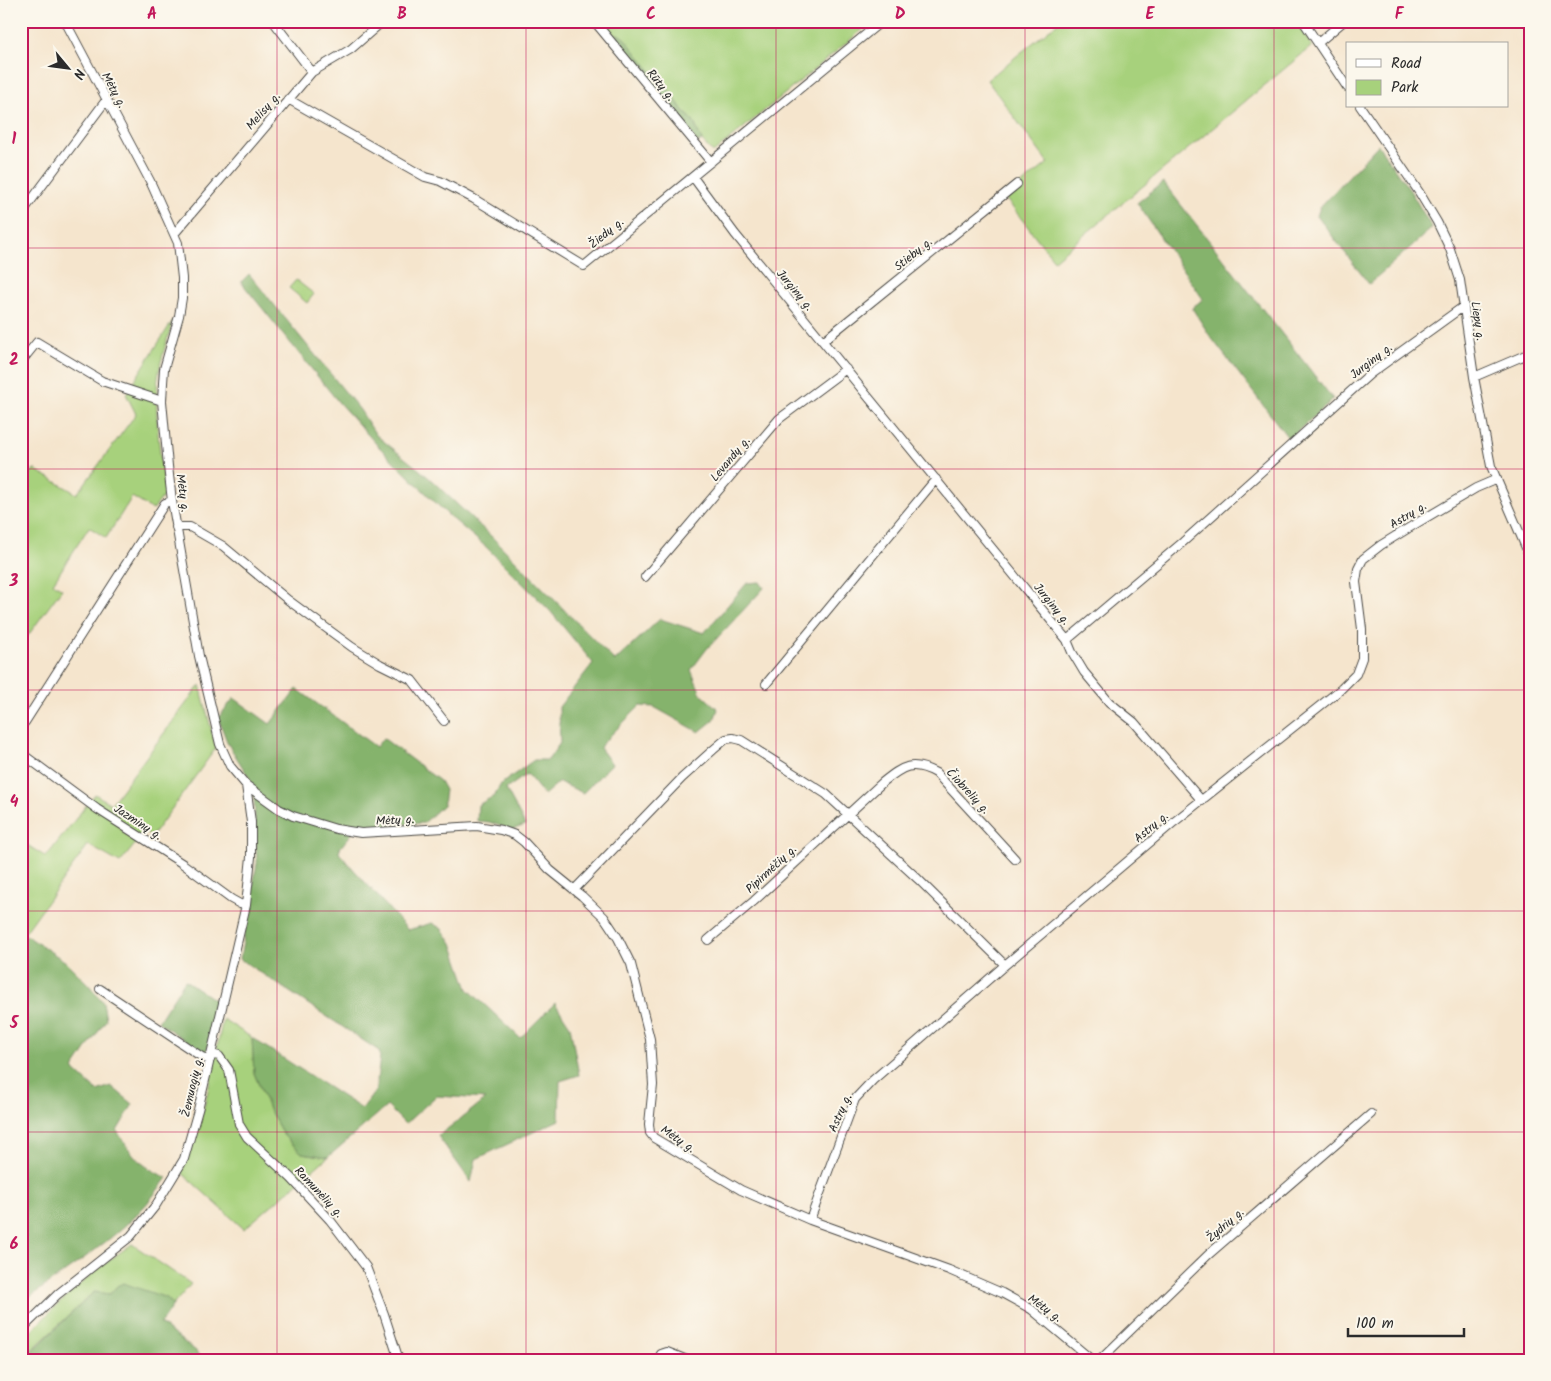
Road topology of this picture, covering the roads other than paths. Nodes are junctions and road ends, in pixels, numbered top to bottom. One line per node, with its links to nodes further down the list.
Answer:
1 (65, 21): 11 (street, Mėtų g.)
2 (273, 21): 9 (street)
3 (383, 21): 9 (street, Melisų g.)
4 (594, 21): 14 (street, Rūtų g.)
5 (882, 21): 14 (street, Žiedų g.)
6 (1303, 21): 8 (street)
7 (1344, 21): 8 (street)
8 (1318, 43): 10 (street)
9 (312, 72): 12 (street, Melisų g.)
10 (1346, 85)
11 (107, 99): 17 (street); 18 (street, Mėtų g.)
12 (288, 99): 15 (street, Žiedų g.); 18 (street, Melisų g.)
13 (1361, 108): 19 (street, Liepų g.)
14 (712, 162): 15 (street, Žiedų g.)
15 (693, 177): 20 (street, Jurginų g.)
16 (1017, 184): 20 (street, Stiebų g.)
17 (21, 214)
18 (175, 233): 25 (street, Mėtų g.)
19 (1464, 306): 24 (street, Liepų g.); 32 (street, Jurginų g.)
20 (824, 341): 23 (street, Jurginų g.)
21 (1530, 353): 24 (street)
22 (21, 362): 25 (street)
23 (846, 368): 26 (street, Jurginų g.); 31 (street, Levandų g.)
24 (1474, 377): 27 (street, Liepų g.)
25 (162, 401): 28 (street, Mėtų g.)
26 (936, 479): 32 (street, Jurginų g.); 33 (street)
27 (1497, 479): 30 (street, Liepų g.); 38 (street, Astrų g.)
28 (172, 501): 29 (street, Mėtų g.); 35 (street)
29 (176, 527): 34 (street); 37 (street, Mėtų g.)
30 (1530, 557)
31 (644, 577)
32 (1067, 640): 38 (street)
33 (766, 684)
34 (444, 721)
35 (25, 722)
36 (21, 753): 42 (street, Jazminų g.)
37 (246, 785): 41 (street, Mėtų g.); 42 (street, Žemuogių g.)
38 (1202, 801): 44 (street, Astrų g.)
39 (848, 814): 40 (street, Čiobrelių g.); 41 (street); 43 (street, Pipirmėčių g.); 44 (street)
40 (1015, 859)
41 (574, 890): 48 (street, Mėtų g.)
42 (246, 905): 46 (street, Žemuogių g.)
43 (708, 940)
44 (1005, 965): 48 (street, Astrų g.)
45 (100, 990): 46 (street, Ramunėlių g.)
46 (210, 1057): 49 (street, Žemuogių g.); 50 (street, Ramunėlių g.)
47 (1371, 1114): 54 (street, Žydrių g.)
48 (810, 1220): 53 (street, Mėtų g.)
49 (21, 1330)
50 (399, 1360)
51 (658, 1360): 52 (street)
52 (687, 1360)
53 (1092, 1360)
54 (1100, 1360)

